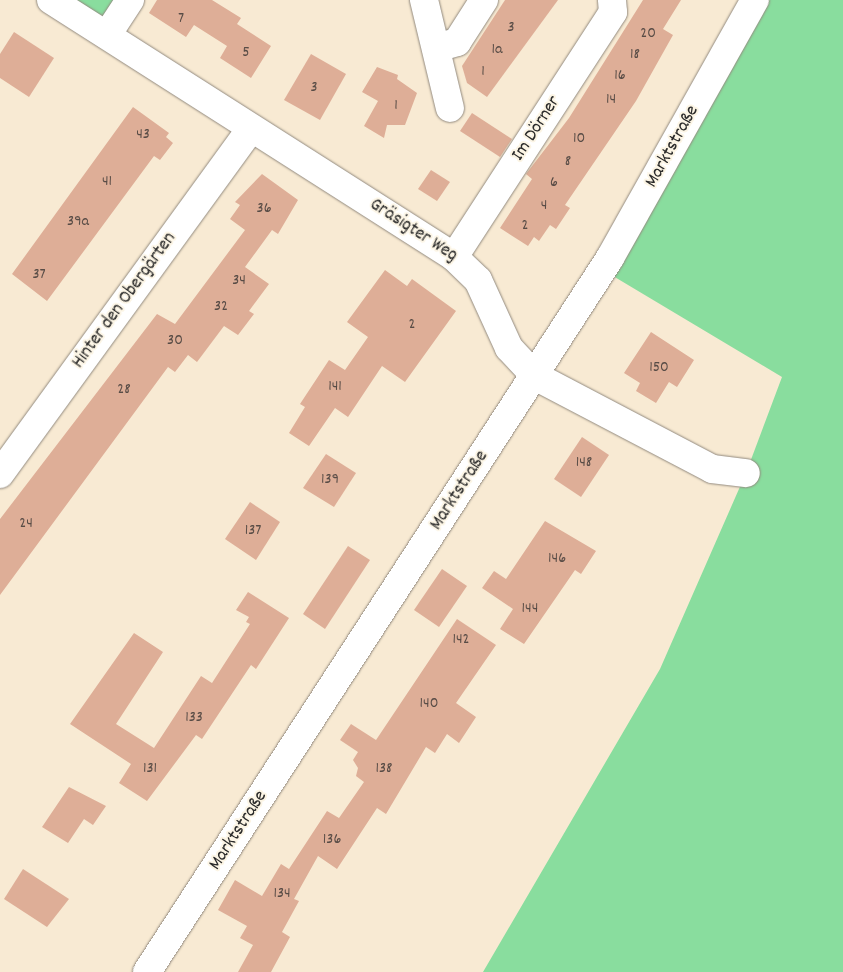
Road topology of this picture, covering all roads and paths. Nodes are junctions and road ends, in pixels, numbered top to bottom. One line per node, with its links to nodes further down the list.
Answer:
1 (51, 0): 7 (street, Gräsigter Weg)
2 (130, 0): 7 (street)
3 (424, 0): 8 (street)
4 (484, 0): 8 (street)
5 (612, 0): 11 (street, Im Dörner)
6 (755, 0): 12 (street, Marktstraße)
7 (107, 35): 10 (street, Gräsigter Weg)
8 (436, 48): 9 (street)
9 (450, 108)
10 (251, 128): 11 (street, Gräsigter Weg); 14 (street, Hinter den Obergärten)
11 (454, 257): 12 (street, Gräsigter Weg)
12 (535, 376): 13 (street, Gräsigter Weg); 15 (street, Marktstraße)
13 (746, 473)
14 (0, 474)
15 (147, 972)

